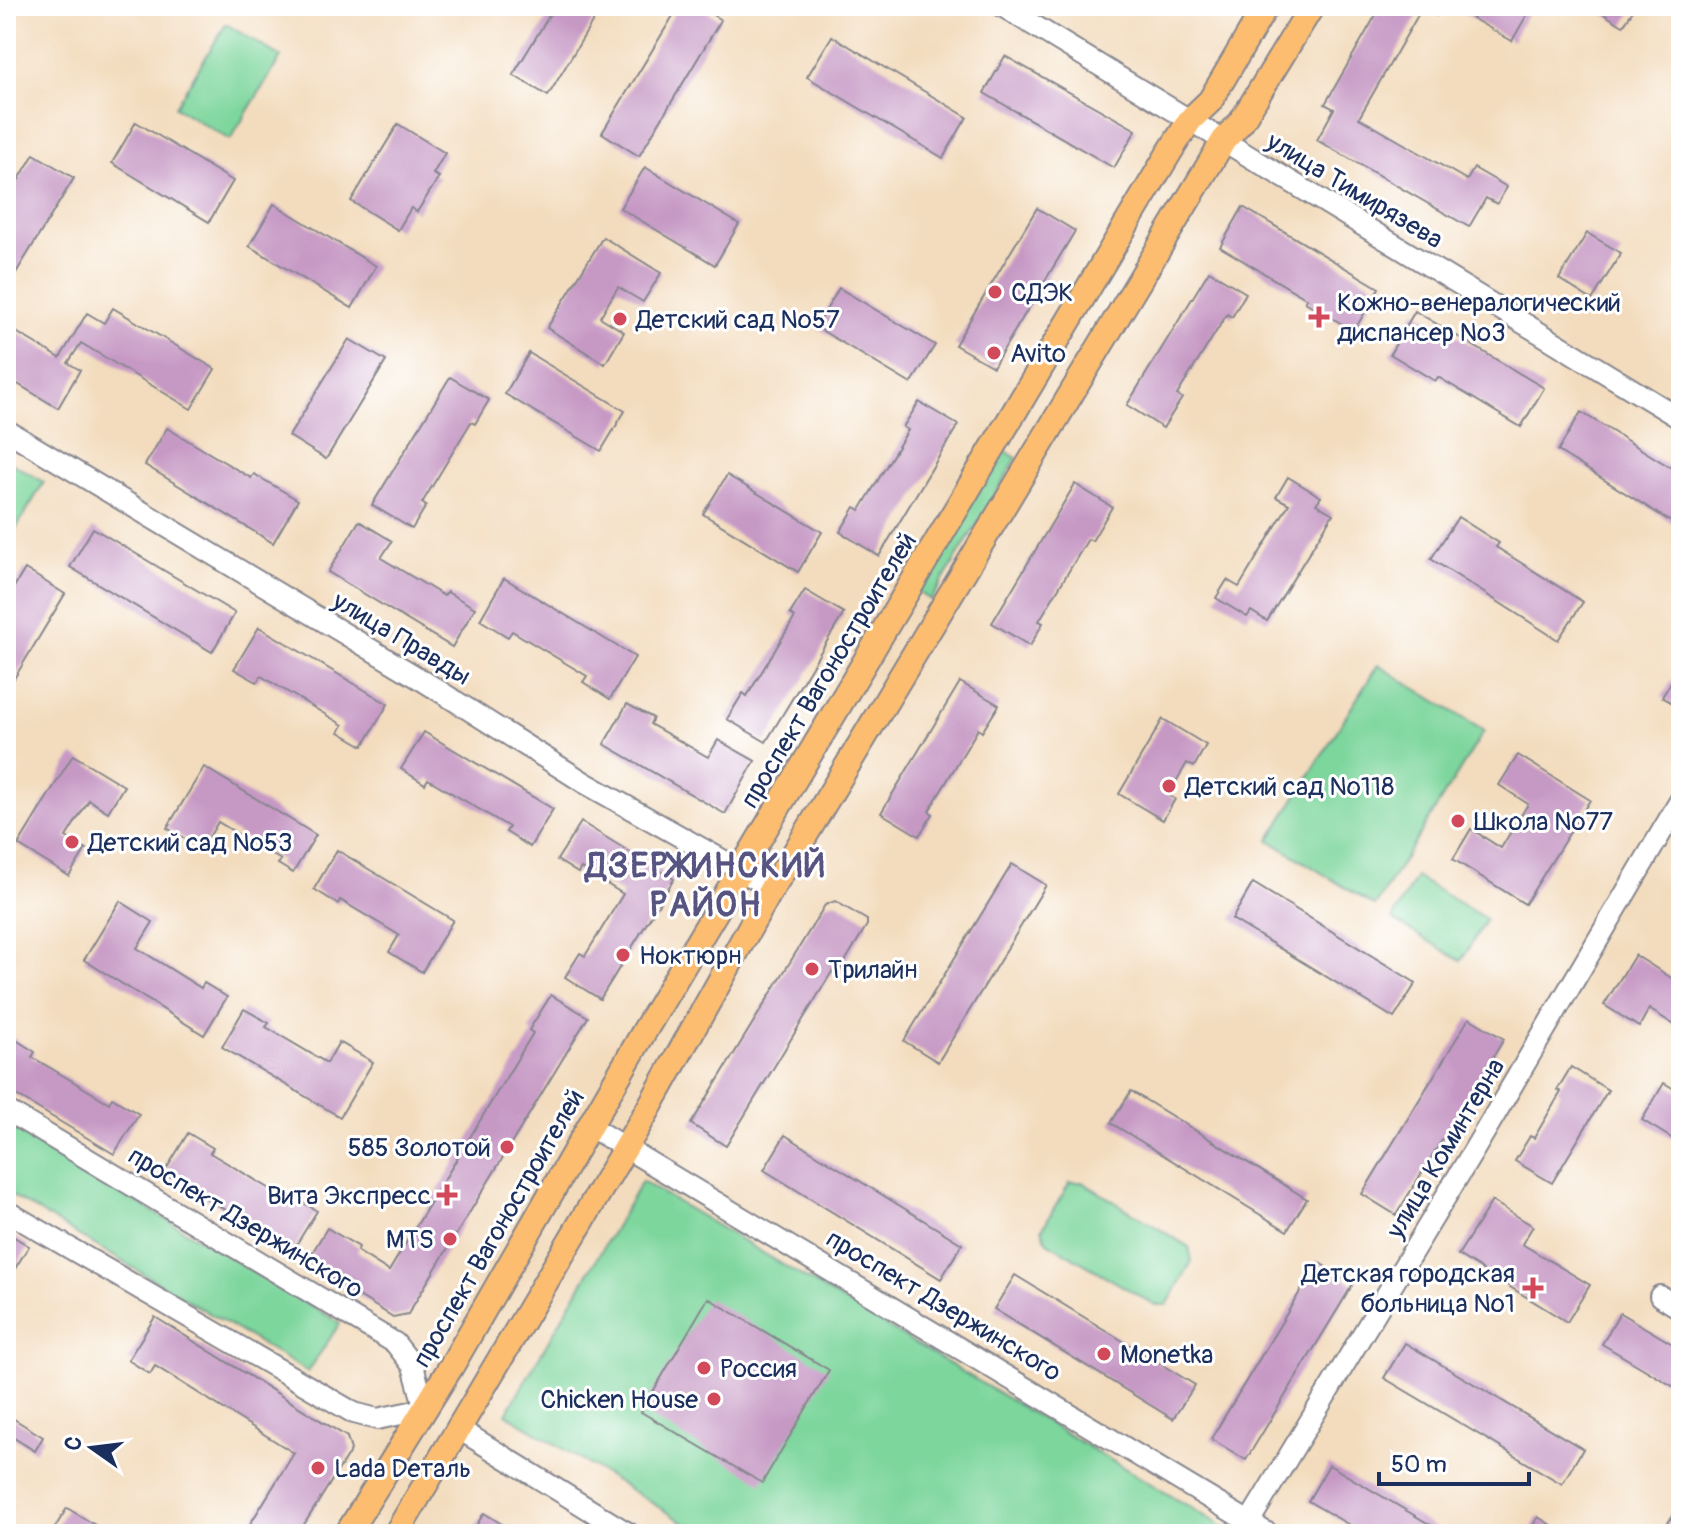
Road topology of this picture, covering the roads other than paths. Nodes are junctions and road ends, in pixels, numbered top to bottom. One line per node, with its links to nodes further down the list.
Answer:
1 (1002, 6): 4 (street, улица Тимирязева)
2 (1266, 6): 4 (main road, проспект Вагоностроителей)
3 (1312, 6): 5 (main road)
4 (1190, 120): 5 (street, улица Тимирязева); 9 (main road, проспект Вагоностроителей)
5 (1224, 140): 6 (street, улица Тимирязева); 10 (main road)
6 (1681, 419)
7 (6, 430): 9 (street, улица Правды)
8 (1681, 799): 19 (street, улица Коминтерна)
9 (741, 870): 10 (street, улица Правды); 12 (main road, проспект Вагоностроителей)
10 (772, 888): 13 (main road)
11 (6, 1110): 17 (street, проспект Дзержинского)
12 (589, 1126): 13 (street, проспект Дзержинского); 17 (main road, проспект Вагоностроителей)
13 (626, 1146): 18 (main road); 19 (street, проспект Дзержинского)
14 (6, 1211): 17 (street)
15 (1660, 1296): 16 (street)
16 (1681, 1309)
17 (425, 1409): 18 (main road); 20 (main road, проспект Вагоностроителей)
18 (459, 1429): 21 (main road); 22 (street)
19 (1249, 1522): 23 (street, проспект Дзержинского)
20 (347, 1534)
21 (396, 1534)
22 (629, 1534)
23 (1269, 1534)

